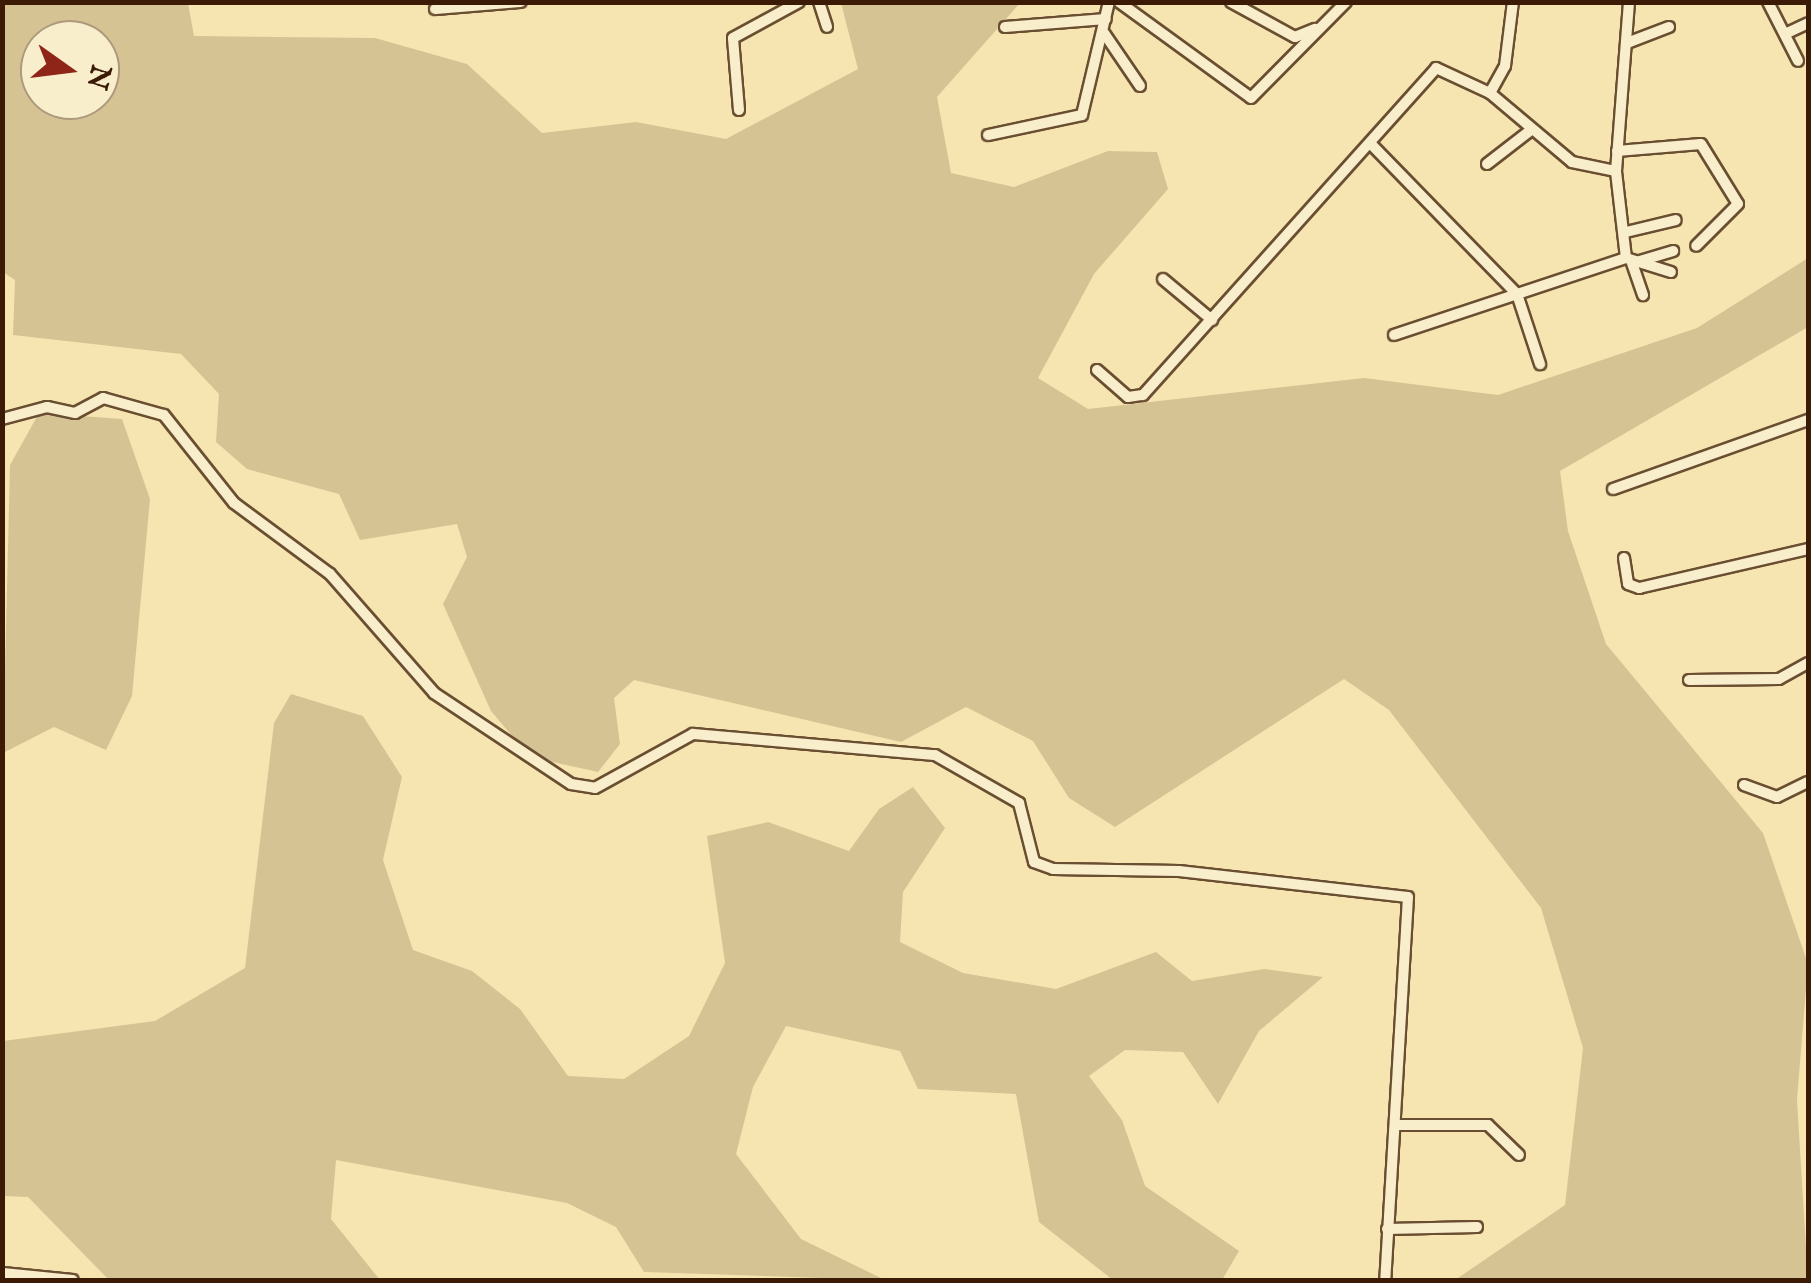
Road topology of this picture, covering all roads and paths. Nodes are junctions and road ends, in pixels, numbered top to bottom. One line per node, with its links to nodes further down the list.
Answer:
1 (521, 2): 11 (street)
2 (799, 2): 24 (street)
3 (819, 2): 15 (street)
4 (1109, 2): 12 (street)
5 (1119, 2): 14 (street)
6 (1230, 2): 14 (street)
7 (1346, 2): 14 (street)
8 (1513, 2): 23 (street)
9 (1629, 2): 20 (street)
10 (1768, 2): 19 (street)
11 (436, 9)
12 (1106, 19): 16 (street); 18 (street)
13 (1808, 23): 19 (street)
14 (1321, 26)
15 (827, 27)
16 (1005, 27)
17 (1670, 27): 20 (street)
18 (1104, 33): 22 (street); 26 (street)
19 (1787, 34): 21 (street)
20 (1627, 42): 28 (street)
21 (1798, 61)
22 (1140, 86)
23 (1490, 93): 25 (street); 27 (street)
24 (738, 110)
25 (1531, 130): 29 (street); 30 (street)
26 (988, 135)
27 (1370, 143): 38 (street); 40 (street)
28 (1616, 151): 30 (street); 33 (street)
29 (1487, 164)
30 (1616, 171): 32 (street)
31 (1676, 220): 32 (street)
32 (1626, 232): 35 (street)
33 (1696, 246)
34 (1673, 251): 35 (street)
35 (1629, 260): 36 (street); 38 (street); 39 (street)
36 (1671, 272)
37 (1162, 278): 40 (street)
38 (1517, 294): 41 (street); 42 (street)
39 (1642, 295)
40 (1212, 320): 43 (street)
41 (1394, 335)
42 (1540, 364)
43 (1097, 370)
44 (2, 419): 53 (street)
45 (1808, 420): 46 (street)
46 (1613, 489)
47 (1808, 549): 48 (street)
48 (1624, 558)
49 (1808, 663): 50 (street)
50 (1688, 680)
51 (1808, 782): 52 (street)
52 (1744, 785)
53 (1395, 1125): 54 (street); 56 (street)
54 (1519, 1155)
55 (1477, 1227): 56 (street)
56 (1386, 1229): 59 (street)
57 (3, 1273): 58 (street)
58 (73, 1280)
59 (1386, 1280)

